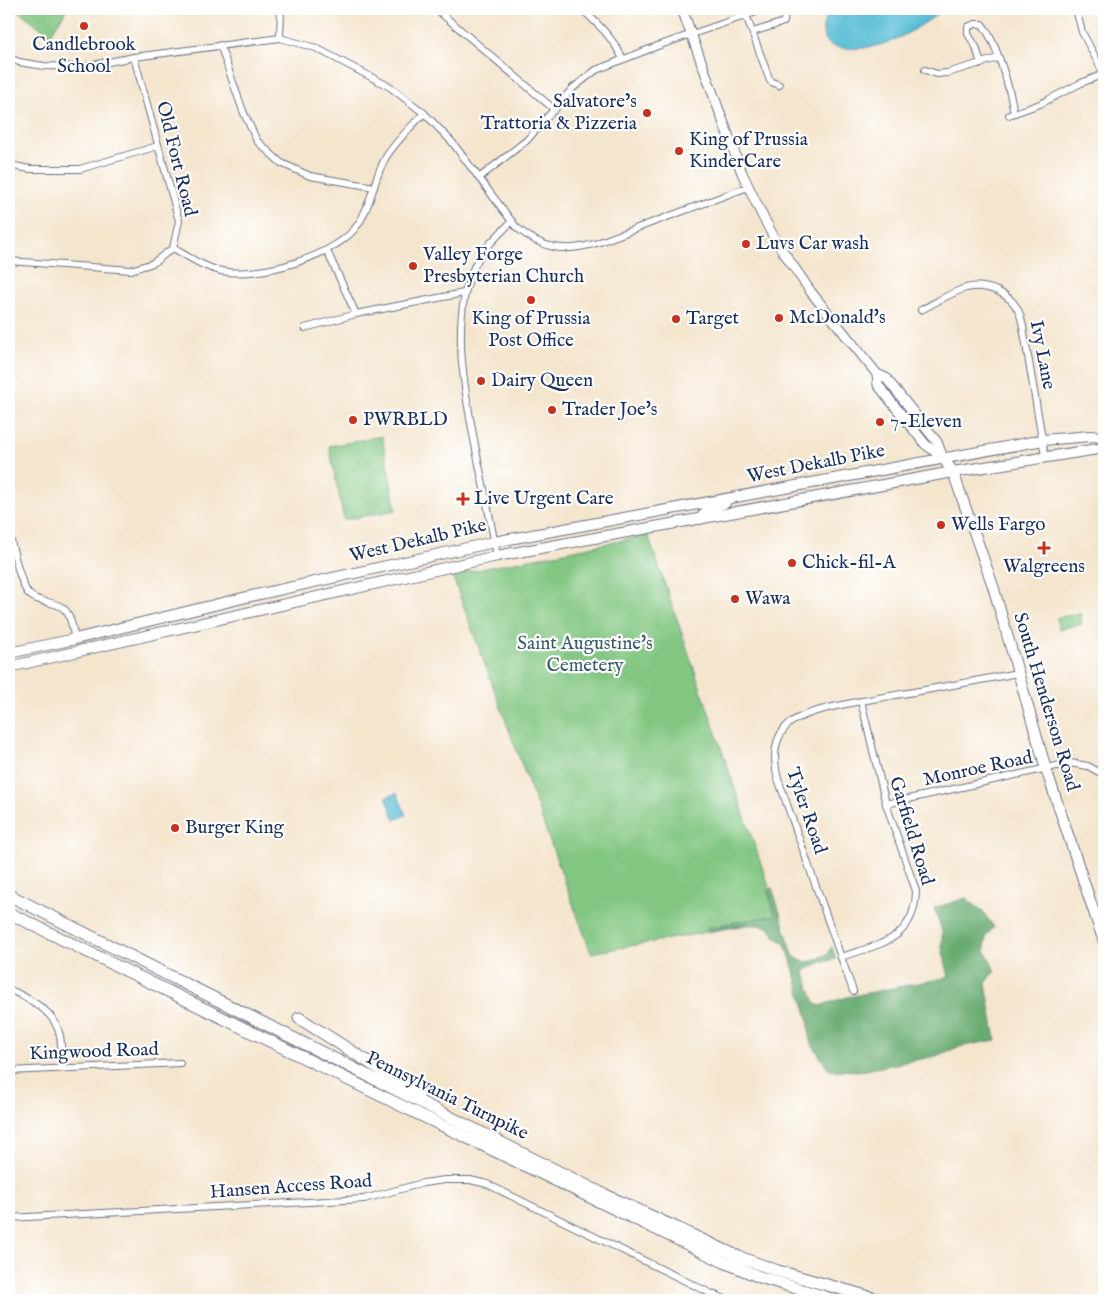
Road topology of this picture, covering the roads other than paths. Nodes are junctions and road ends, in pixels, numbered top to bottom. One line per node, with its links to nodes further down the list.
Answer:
1 (281, 9): 11 (street)
2 (436, 9): 21 (street)
3 (582, 9): 16 (street)
4 (682, 9): 10 (main road)
5 (765, 9): 8 (street)
6 (783, 9): 9 (street)
7 (1076, 9): 19 (street)
8 (746, 15): 9 (street); 10 (street)
9 (753, 32): 20 (street)
10 (690, 34): 16 (street); 27 (main road)
11 (280, 38): 12 (street); 22 (street)
12 (220, 45): 13 (street); 26 (street)
13 (134, 57): 14 (street); 23 (street, Old Fort Road)
14 (9, 58)
15 (998, 58): 17 (street); 17 (street); 19 (street)
16 (622, 59): 21 (street)
17 (981, 64): 18 (street)
18 (925, 70)
19 (1104, 74)
20 (778, 85)
21 (554, 110): 25 (street)
22 (424, 114): 25 (street); 26 (street)
23 (158, 146): 24 (street); 29 (street, Old Fort Road)
24 (9, 166)
25 (479, 178): 28 (street)
26 (374, 187): 30 (street)
27 (748, 187): 28 (street); 40 (main road)
28 (512, 221): 32 (street)
29 (173, 248): 30 (street); 31 (street)
30 (327, 251): 34 (street)
31 (9, 261)
32 (464, 293): 34 (street); 47 (street)
33 (921, 310): 37 (street, Ivy Lane)
34 (356, 314): 35 (street)
35 (304, 328)
36 (1104, 437): 37 (main road, West Dekalb Pike)
37 (1042, 440): 39 (street, Ivy Lane); 40 (main road, West Dekalb Pike)
38 (1104, 448): 39 (main road, West Dekalb Pike)
39 (1045, 456): 41 (main road, West Dekalb Pike)
40 (943, 458): 41 (main road, South Henderson Road); 42 (main road, West Dekalb Pike)
41 (953, 472): 44 (main road, West Dekalb Pike); 52 (main road, South Henderson Road)
42 (752, 494): 43 (main road, West Dekalb Pike); 44 (main road)
43 (705, 502): 45 (main road); 47 (main road, West Dekalb Pike)
44 (700, 518): 45 (main road, West Dekalb Pike)
45 (666, 524): 48 (main road, West Dekalb Pike)
46 (9, 534): 49 (street)
47 (494, 542): 48 (street); 49 (main road, West Dekalb Pike)
48 (497, 556): 51 (main road, West Dekalb Pike)
49 (75, 639): 50 (main road, West Dekalb Pike)
50 (9, 653)
51 (9, 666)
52 (1018, 673): 53 (street, Tyler Road); 54 (main road, South Henderson Road)
53 (861, 701): 56 (street, Garfield Road); 60 (street, Tyler Road)
54 (1046, 769): 55 (street, Monroe Road); 56 (street, Monroe Road); 59 (main road, South Henderson Road)
55 (1104, 775)
56 (886, 804): 60 (street, Garfield Road)
57 (9, 895): 67 (highway, Pennsylvania Turnpike)
58 (9, 913): 70 (highway, Pennsylvania Turnpike)
59 (1104, 942)
60 (841, 957): 62 (street, Tyler Road)
61 (9, 989): 65 (street)
62 (853, 991)
63 (299, 1018): 67 (highway)
64 (180, 1063): 65 (street, Kingwood Road)
65 (62, 1068): 66 (street, Kingwood Road)
66 (9, 1071)
67 (467, 1125): 71 (highway, Pennsylvania Turnpike)
68 (9, 1218): 69 (street, Hansen Access Road)
69 (727, 1300)
70 (835, 1300)
71 (880, 1300)

